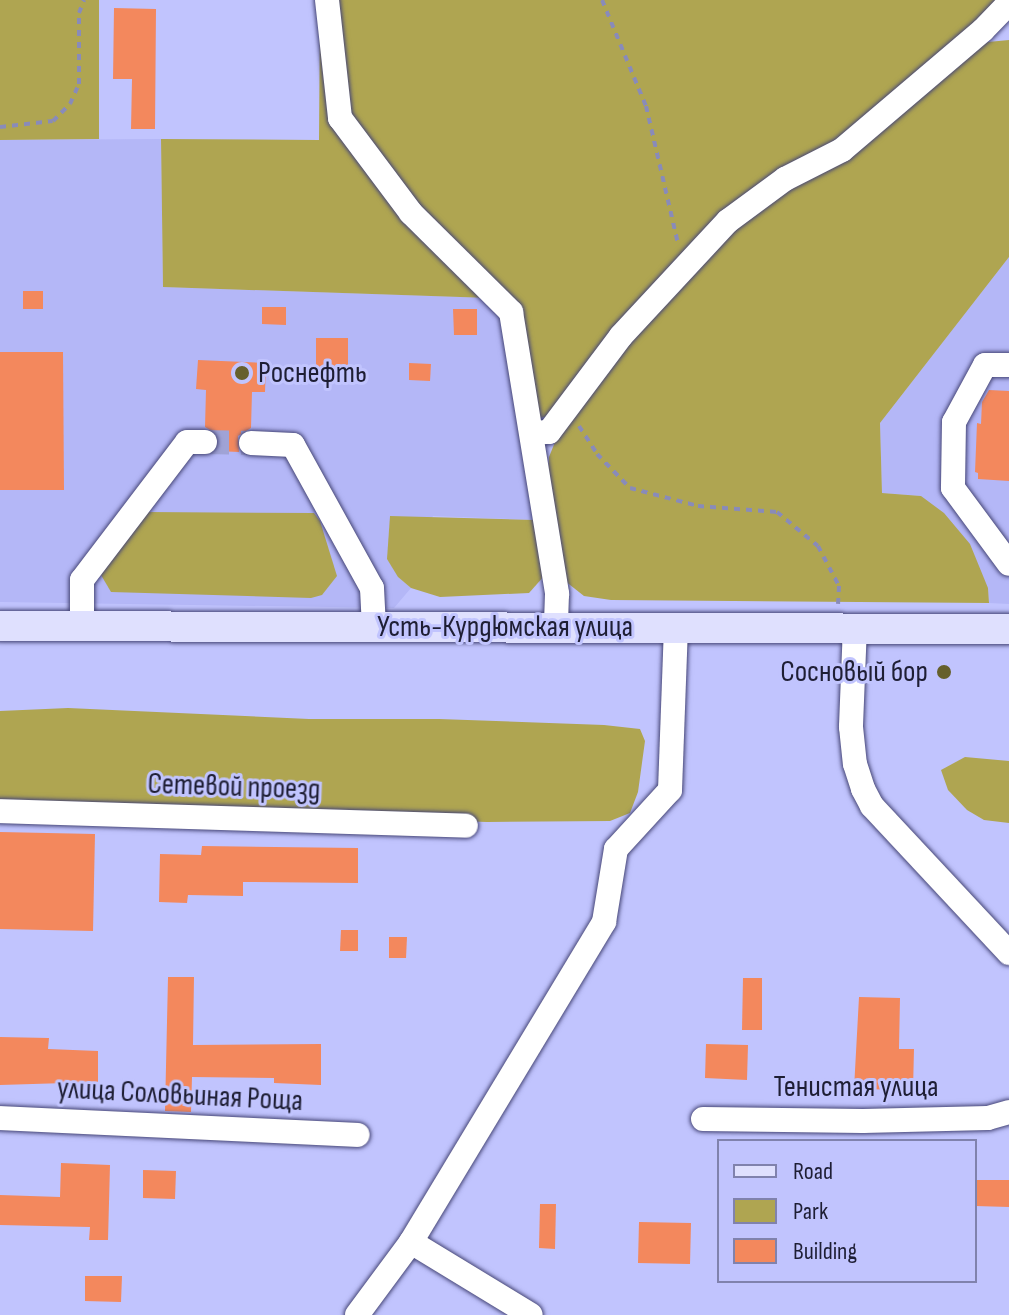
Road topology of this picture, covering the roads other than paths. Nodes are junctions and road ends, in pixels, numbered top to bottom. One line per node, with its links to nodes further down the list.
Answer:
1 (327, 0): 6 (street)
2 (1009, 3): 3 (street)
3 (983, 30): 4 (street); 6 (street)
4 (1009, 30)
5 (1009, 365): 9 (street)
6 (533, 433): 15 (street)
7 (205, 442): 11 (street)
8 (251, 443): 14 (street)
9 (1009, 564)
10 (0, 626): 11 (main road, Усть-Курдюмская улица)
11 (82, 626): 14 (main road, Усть-Курдюмская улица)
12 (676, 626): 13 (main road, Усть-Курдюмская улица); 15 (main road, Усть-Курдюмская улица); 24 (street)
13 (846, 626): 16 (main road, Усть-Курдюмская улица); 19 (street)
14 (374, 628): 15 (main road, Усть-Курдюмская улица)
15 (556, 628)
16 (1009, 629)
17 (0, 811): 18 (street, Сетевой проезд)
18 (466, 826)
19 (1009, 953)
20 (1009, 1112): 22 (street, Тенистая улица)
21 (0, 1118): 23 (street, улица Соловьиная Роща)
22 (703, 1119)
23 (358, 1135)
24 (411, 1242): 25 (street); 26 (street)
25 (357, 1315)
26 (531, 1315)

